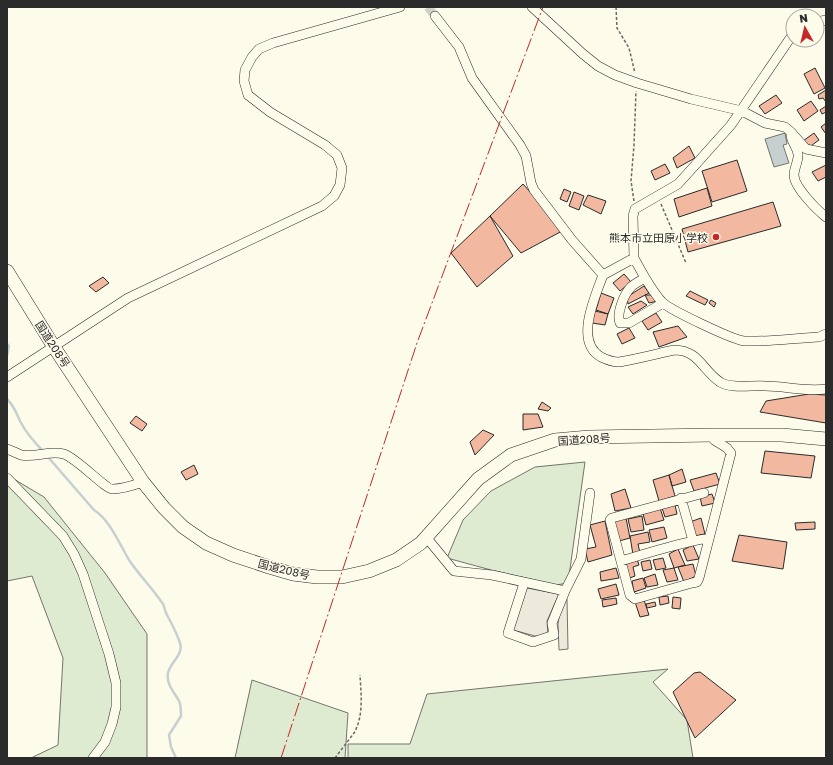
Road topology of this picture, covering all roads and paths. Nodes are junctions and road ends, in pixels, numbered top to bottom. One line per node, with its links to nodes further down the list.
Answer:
1 (400, 7): 20 (street)
2 (532, 7): 6 (street)
3 (616, 7): 6 (path)
4 (435, 16): 16 (street)
5 (785, 44): 7 (street)
6 (636, 83): 7 (street); 11 (path)
7 (742, 111): 8 (street); 10 (street)
8 (791, 132): 9 (street); 12 (street)
9 (826, 153)
10 (658, 196): 11 (street); 14 (path)
11 (635, 209): 13 (street)
12 (826, 217)
13 (634, 258): 16 (street); 17 (street)
14 (686, 263)
15 (7, 271): 20 (highway, 国道208号)
16 (603, 275): 22 (street)
17 (645, 278): 18 (street); 18 (street)
18 (663, 303): 19 (street)
19 (826, 334)
20 (54, 347): 21 (street); 27 (highway, 国道208号)
21 (7, 377)
22 (826, 389)
23 (714, 435): 24 (highway, 国道208号); 31 (highway, 国道208号); 32 (street)
24 (826, 439)
25 (7, 449): 27 (street)
26 (7, 478): 38 (street)
27 (143, 482): 31 (highway, 国道208号)
28 (704, 492): 30 (street)
29 (590, 493): 36 (street)
30 (681, 498): 33 (street); 34 (street)
31 (426, 537): 35 (street)
32 (709, 539): 33 (street); 34 (street)
33 (693, 541): 34 (street)
34 (620, 561)
35 (524, 583): 36 (street); 36 (street)
36 (565, 591)
37 (360, 675): 39 (path)
38 (93, 758)
39 (336, 758)

